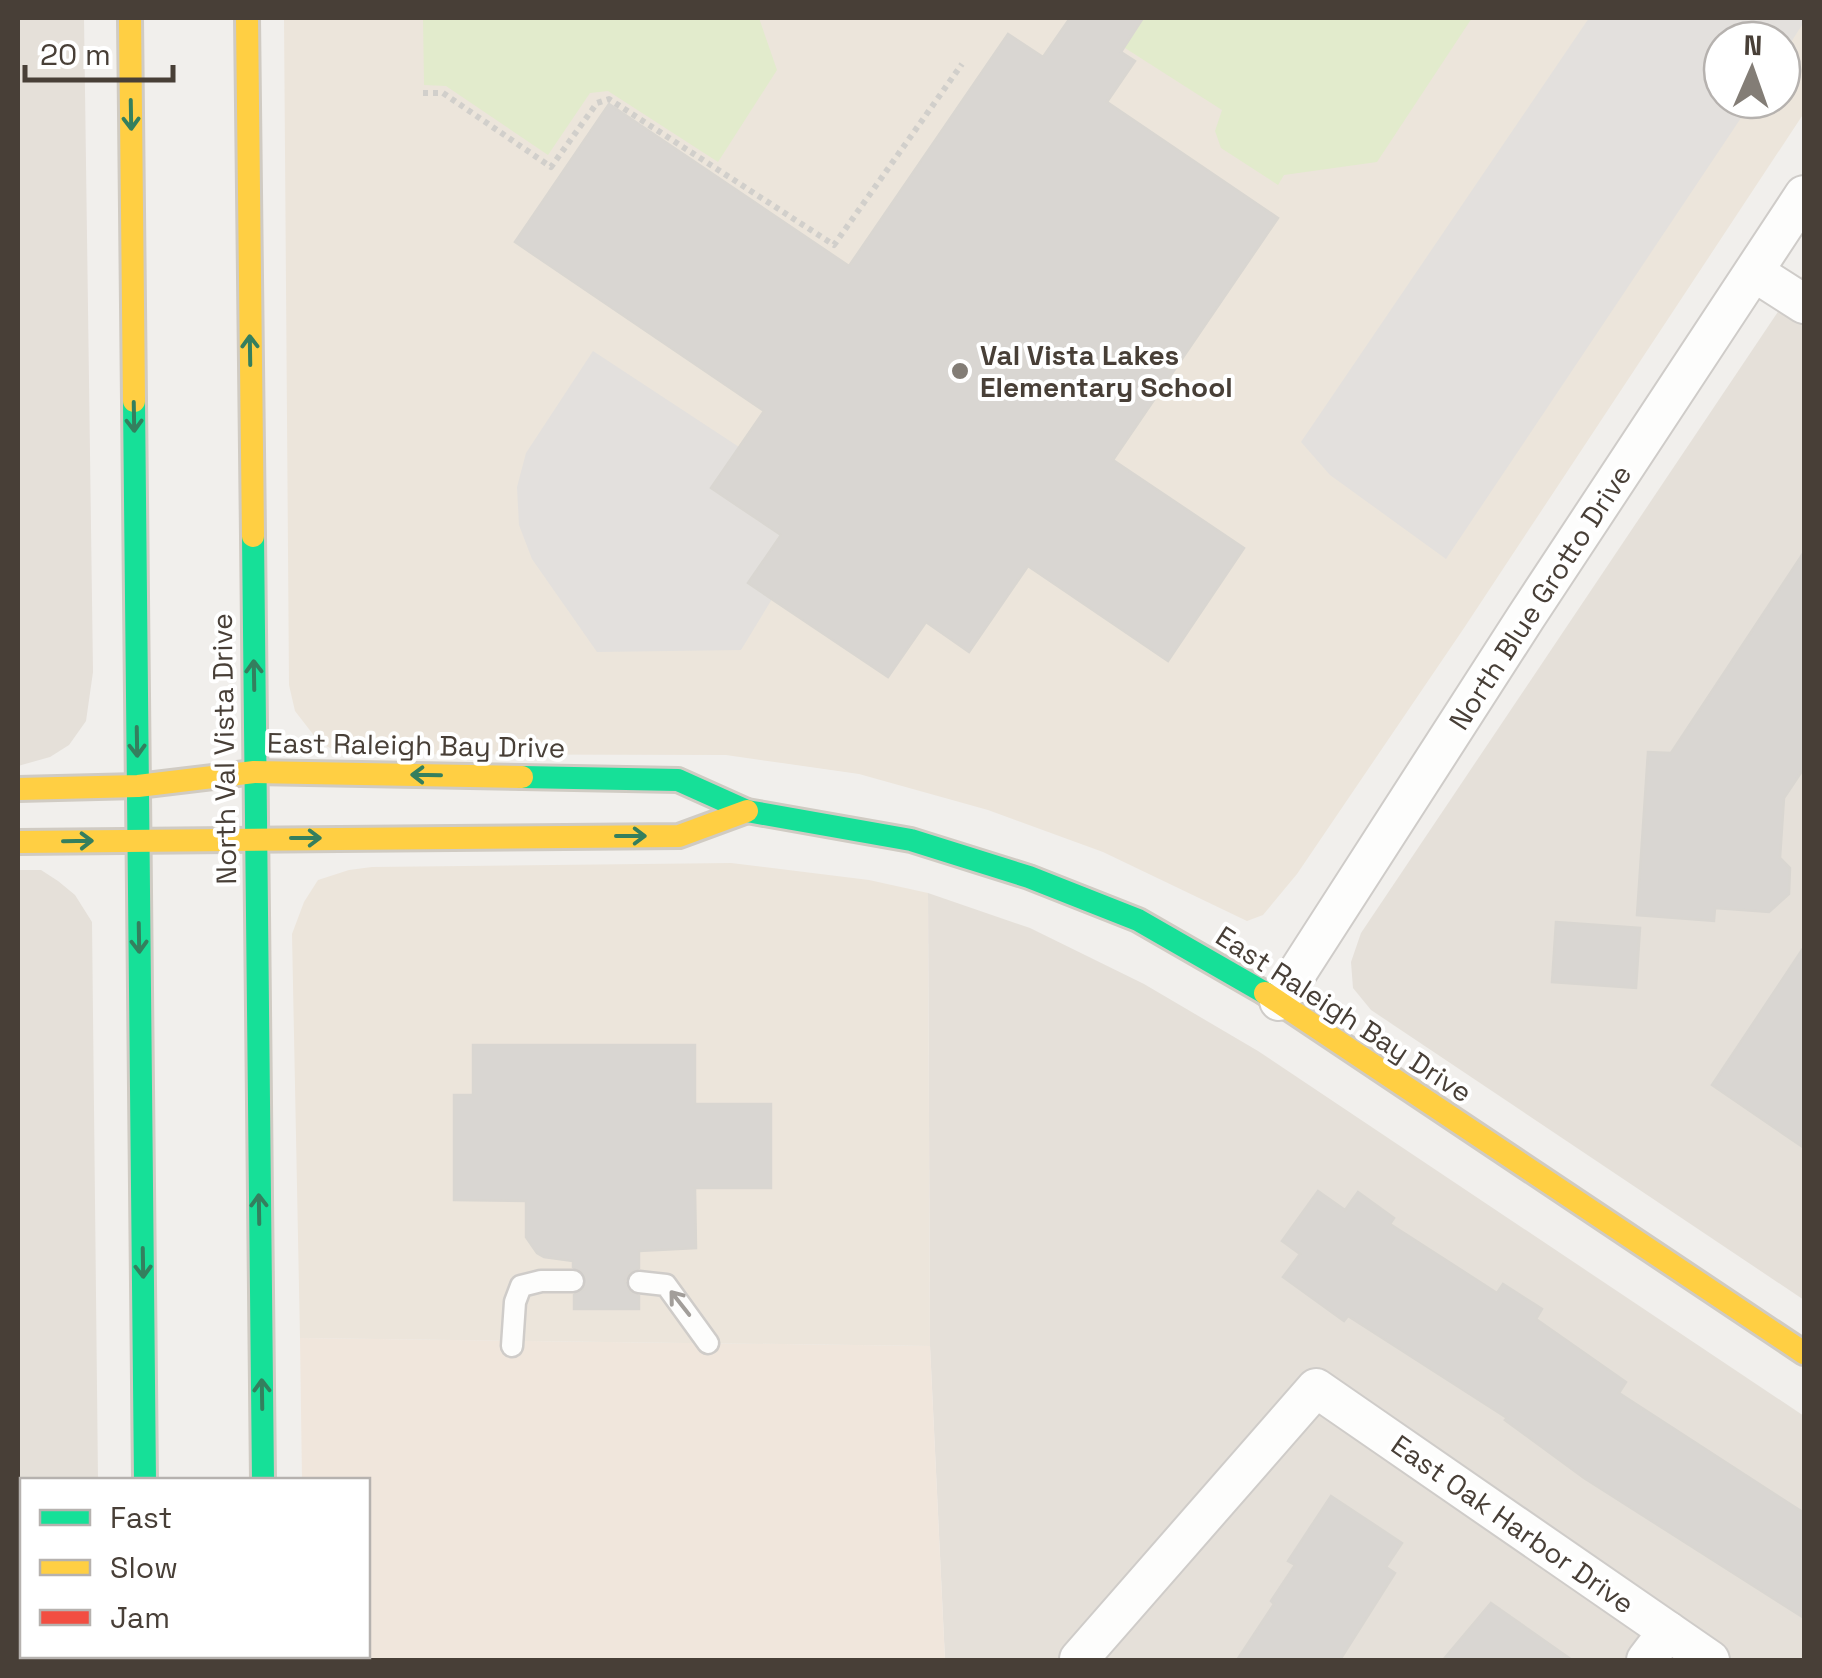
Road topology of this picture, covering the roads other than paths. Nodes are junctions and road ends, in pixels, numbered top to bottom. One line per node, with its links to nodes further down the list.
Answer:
1 (130, 18): 7 (main road, one-way to 7)
2 (247, 18): 6 (main road, North Val Vista Drive, one-way to 2)
3 (1804, 195): 4 (street, North Blue Grotto Drive)
4 (1754, 272): 5 (street); 13 (street, North Blue Grotto Drive)
5 (1804, 304)
6 (254, 772): 7 (main road, East Raleigh Bay Drive); 9 (main road, East Raleigh Bay Drive, one-way to 6); 10 (main road, North Val Vista Drive)
7 (138, 786): 8 (main road, East Raleigh Bay Drive); 11 (main road)
8 (18, 788)
9 (748, 811): 10 (main road, one-way to 9); 13 (main road, East Raleigh Bay Drive)
10 (256, 838): 11 (main road); 20 (main road, North Val Vista Drive, one-way to 10)
11 (138, 841): 12 (main road, one-way to 11); 19 (main road, one-way to 19)
12 (18, 842)
13 (1280, 1001): 18 (main road, East Raleigh Bay Drive)
14 (573, 1281): 17 (lane)
15 (639, 1282): 16 (lane, one-way to 15)
16 (708, 1343)
17 (512, 1346)
18 (1804, 1354)
19 (145, 1478)
20 (263, 1478)
21 (1657, 1646): 22 (street, East Oak Harbor Drive); 23 (street, East Oak Harbor Drive)
22 (1080, 1659)
23 (1710, 1660)

